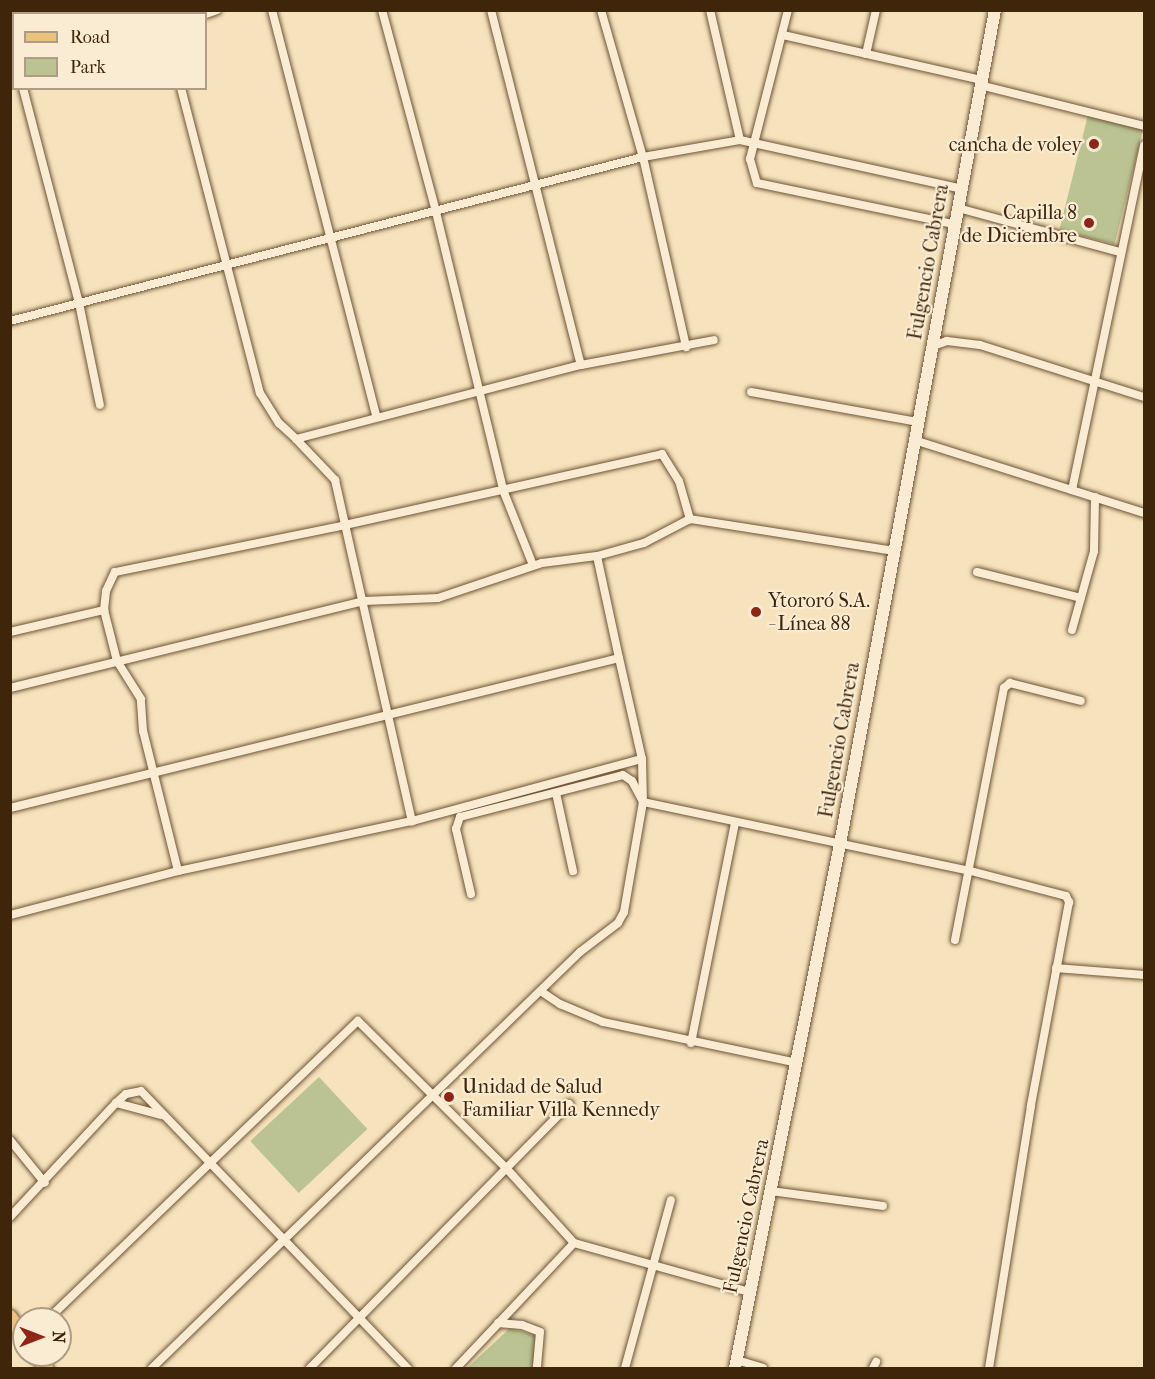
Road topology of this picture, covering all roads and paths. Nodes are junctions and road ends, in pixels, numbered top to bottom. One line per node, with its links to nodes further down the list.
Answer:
1 (272, 10): 24 (street)
2 (382, 10): 22 (street)
3 (491, 10): 19 (street)
4 (601, 10): 18 (street)
5 (710, 10): 15 (street)
6 (788, 10): 9 (street)
7 (876, 10): 10 (street)
8 (995, 10): 11 (main road, Fulgencio Cabrera)
9 (783, 35): 10 (street); 16 (street)
10 (866, 54): 11 (street)
11 (981, 83): 14 (street); 20 (main road, Fulgencio Cabrera)
12 (24, 90): 27 (street)
13 (182, 90): 26 (street)
14 (1144, 126)
15 (740, 140): 16 (street); 18 (street)
16 (754, 143): 20 (street); 23 (street)
17 (1144, 151): 25 (street)
18 (643, 157): 19 (street); 31 (street)
19 (536, 186): 22 (street); 32 (street)
20 (962, 189): 21 (main road, Fulgencio Cabrera)
21 (958, 208): 23 (main road, Fulgencio Cabrera); 25 (street)
22 (436, 212): 24 (street); 34 (street)
23 (954, 224): 30 (main road, Fulgencio Cabrera)
24 (331, 239): 26 (street); 38 (street)
25 (1120, 252): 33 (street)
26 (227, 265): 27 (street); 40 (street)
27 (79, 303): 28 (street); 37 (street)
28 (10, 321)
29 (714, 340): 31 (street)
30 (933, 346): 33 (street); 39 (main road, Fulgencio Cabrera)
31 (686, 347): 32 (street)
32 (580, 365): 34 (street)
33 (1094, 381): 36 (street); 43 (street)
34 (480, 391): 38 (street); 42 (street)
35 (751, 392): 39 (street)
36 (1144, 397)
37 (100, 405)
38 (376, 416): 40 (street)
39 (916, 422): 41 (main road, Fulgencio Cabrera)
40 (296, 439): 47 (street)
41 (914, 440): 43 (street); 48 (main road, Fulgencio Cabrera)
42 (503, 490): 46 (street); 47 (street); 50 (street)
43 (1072, 490): 44 (street)
44 (1095, 497): 45 (street); 52 (street)
45 (1144, 513)
46 (690, 519): 48 (street); 49 (street)
47 (345, 525): 53 (street); 54 (street)
48 (894, 551): 69 (main road, Fulgencio Cabrera)
49 (597, 556): 50 (street); 57 (street)
50 (533, 565): 53 (street)
51 (977, 572): 52 (street)
52 (1081, 598): 55 (street)
53 (364, 601): 58 (street); 61 (street)
54 (104, 610): 56 (street); 58 (street)
55 (1072, 630)
56 (10, 632)
57 (619, 658): 61 (street); 62 (street)
58 (117, 661): 59 (street); 63 (street)
59 (10, 688)
60 (1081, 701): 70 (street)
61 (390, 714): 63 (street); 67 (street)
62 (642, 759): 65 (street); 67 (street)
63 (154, 773): 66 (street); 71 (street)
64 (556, 793): 65 (street); 72 (street); 73 (street)
65 (643, 802): 68 (street); 78 (street)
66 (10, 808)
67 (412, 821): 71 (street)
68 (735, 822): 69 (street); 79 (street)
69 (840, 844): 70 (street); 80 (main road, Fulgencio Cabrera)
70 (967, 870): 75 (street); 76 (street)
71 (178, 871): 74 (street)
72 (573, 871)
73 (471, 894)
74 (10, 915)
75 (955, 940)
76 (1056, 968): 77 (street); 108 (street)
77 (1144, 975)
78 (542, 992): 79 (street); 81 (street)
79 (691, 1043): 80 (street)
80 (797, 1063): 89 (main road, Fulgencio Cabrera)
81 (433, 1098): 86 (street); 87 (street); 93 (street)
82 (116, 1103): 84 (street); 84 (street); 88 (street)
83 (569, 1104): 87 (street)
84 (161, 1114): 86 (street)
85 (10, 1140): 88 (street)
86 (211, 1165): 93 (street); 97 (street)
87 (507, 1169): 94 (street); 98 (street)
88 (45, 1183): 92 (street)
89 (771, 1191): 91 (street); 96 (main road, Fulgencio Cabrera)
90 (671, 1200): 95 (street)
91 (884, 1206)
92 (10, 1216)
93 (284, 1242): 98 (street); 101 (street)
94 (574, 1243): 95 (street); 99 (street)
95 (652, 1266): 96 (street); 106 (street)
96 (750, 1292): 100 (main road, Fulgencio Cabrera)
97 (61, 1307)
98 (360, 1319): 102 (street); 103 (street)
99 (498, 1323): 104 (street); 105 (street)
100 (736, 1364): 107 (street)
101 (152, 1368)
102 (310, 1368)
103 (408, 1368)
104 (456, 1368)
105 (537, 1368)
106 (625, 1368)
107 (763, 1368)
108 (989, 1368)

